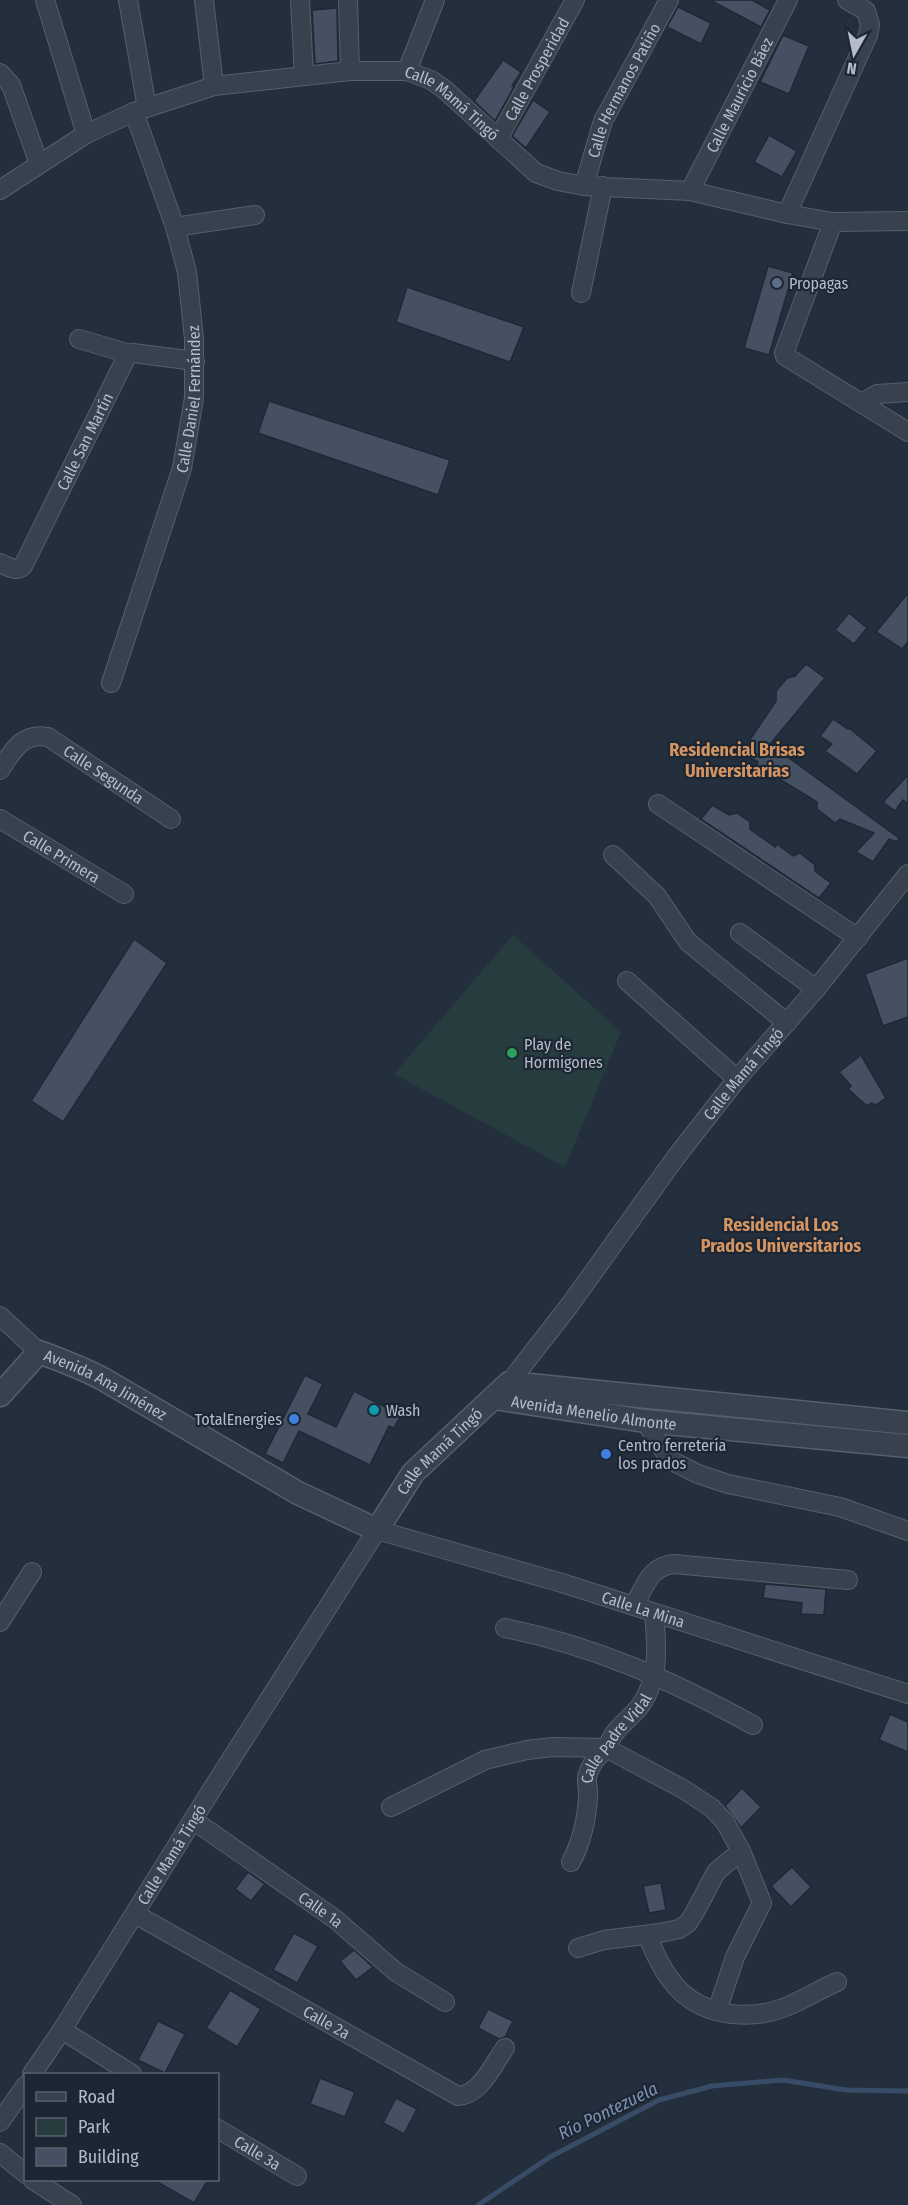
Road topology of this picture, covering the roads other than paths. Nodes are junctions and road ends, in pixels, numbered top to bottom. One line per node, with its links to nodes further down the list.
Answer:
1 (45, 0): 17 (street)
2 (129, 0): 16 (street, Calle Daniel Fernández)
3 (204, 0): 15 (street)
4 (300, 0): 14 (street)
5 (348, 0): 11 (street)
6 (435, 0): 12 (street)
7 (575, 0): 18 (street, Calle Prosperidad)
8 (669, 0): 20 (street, Calle Hermanos Patiño)
9 (788, 0): 23 (street, Calle Mauricio Báez)
10 (846, 0): 24 (street)
11 (350, 71): 12 (street, Calle Mamá Tingó); 14 (street, Calle Mamá Tingó)
12 (407, 71): 18 (street, Calle Mamá Tingó)
13 (0, 73): 19 (street)
14 (304, 76): 15 (street, Calle Mamá Tingó)
15 (214, 86): 16 (street, Calle Mamá Tingó)
16 (141, 110): 17 (street, Calle Mamá Tingó); 28 (street, Calle Daniel Fernández)
17 (86, 134): 19 (street, Calle Mamá Tingó)
18 (498, 139): 20 (street, Calle Mamá Tingó)
19 (39, 164): 22 (street, Calle Mamá Tingó)
20 (584, 186): 21 (street, Calle Mamá Tingó)
21 (603, 186): 23 (street, Calle Mamá Tingó); 29 (street)
22 (0, 190)
23 (690, 191): 24 (street, Calle Mamá Tingó)
24 (787, 214): 27 (street, Calle Mamá Tingó)
25 (255, 215): 28 (street)
26 (908, 221): 27 (street, Calle Mamá Tingó)
27 (833, 222): 34 (street)
28 (175, 227): 32 (street, Calle Daniel Fernández)
29 (581, 293)
30 (79, 339): 31 (street)
31 (130, 354): 32 (street); 36 (street, Calle San Martín)
32 (195, 361): 37 (street, Calle Daniel Fernández)
33 (908, 392): 34 (street)
34 (862, 403): 35 (street)
35 (908, 432)
36 (0, 563)
37 (111, 683)
38 (0, 770): 41 (street, Calle Segunda)
39 (658, 804): 46 (street)
40 (0, 819): 44 (street, Calle Primera)
41 (171, 819)
42 (613, 855): 49 (street)
43 (908, 874): 46 (street, Calle Mamá Tingó)
44 (124, 894)
45 (740, 933): 48 (street)
46 (858, 938): 48 (street, Calle Mamá Tingó)
47 (627, 981): 50 (street)
48 (816, 988): 49 (street, Calle Mamá Tingó)
49 (787, 1023): 50 (street, Calle Mamá Tingó)
50 (737, 1079): 53 (street, Calle Mamá Tingó)
51 (0, 1316): 52 (street, Avenida Ana Jiménez)
52 (39, 1352): 54 (street); 58 (street, Avenida Ana Jiménez)
53 (502, 1390): 55 (street, Avenida Menelio Almonte); 56 (street, Avenida Menelio Almonte); 58 (street, Calle Mamá Tingó)
54 (0, 1395)
55 (645, 1421): 57 (street, Avenida Menelio Almonte); 59 (street)
56 (908, 1423)
57 (908, 1446)
58 (377, 1530): 62 (street, Calle La Mina); 71 (street, Calle Mamá Tingó)
59 (908, 1531)
60 (32, 1572): 64 (street)
61 (848, 1580): 62 (street)
62 (634, 1606): 63 (street, Calle La Mina)
63 (654, 1613): 66 (street, Calle Padre Vidal); 67 (street, Calle La Mina)
64 (0, 1622)
65 (505, 1628): 66 (street)
66 (653, 1674): 68 (street); 69 (street, Calle Padre Vidal)
67 (908, 1694)
68 (753, 1725)
69 (606, 1748): 70 (street); 72 (street); 73 (street, Calle Padre Vidal)
70 (391, 1807)
71 (193, 1820): 74 (street, Calle Mamá Tingó); 78 (street, Calle 1a)
72 (741, 1851): 75 (street); 79 (street)
73 (571, 1862)
74 (135, 1914): 80 (street, Calle Mamá Tingó); 81 (street, Calle 2a)
75 (647, 1935): 76 (street); 79 (street)
76 (578, 1948)
77 (837, 1982): 79 (street)
78 (445, 2002)
79 (717, 2011)
80 (62, 2030): 82 (street, Calle Mamá Tingó); 83 (street)
81 (505, 2048)
82 (33, 2073)
83 (130, 2073)
84 (24, 2088): 85 (street)
85 (0, 2122)
86 (219, 2130): 89 (street, Calle 3a)
87 (0, 2153): 88 (street)
88 (24, 2172)
89 (297, 2176)
90 (35, 2181): 91 (street)
91 (72, 2205)

